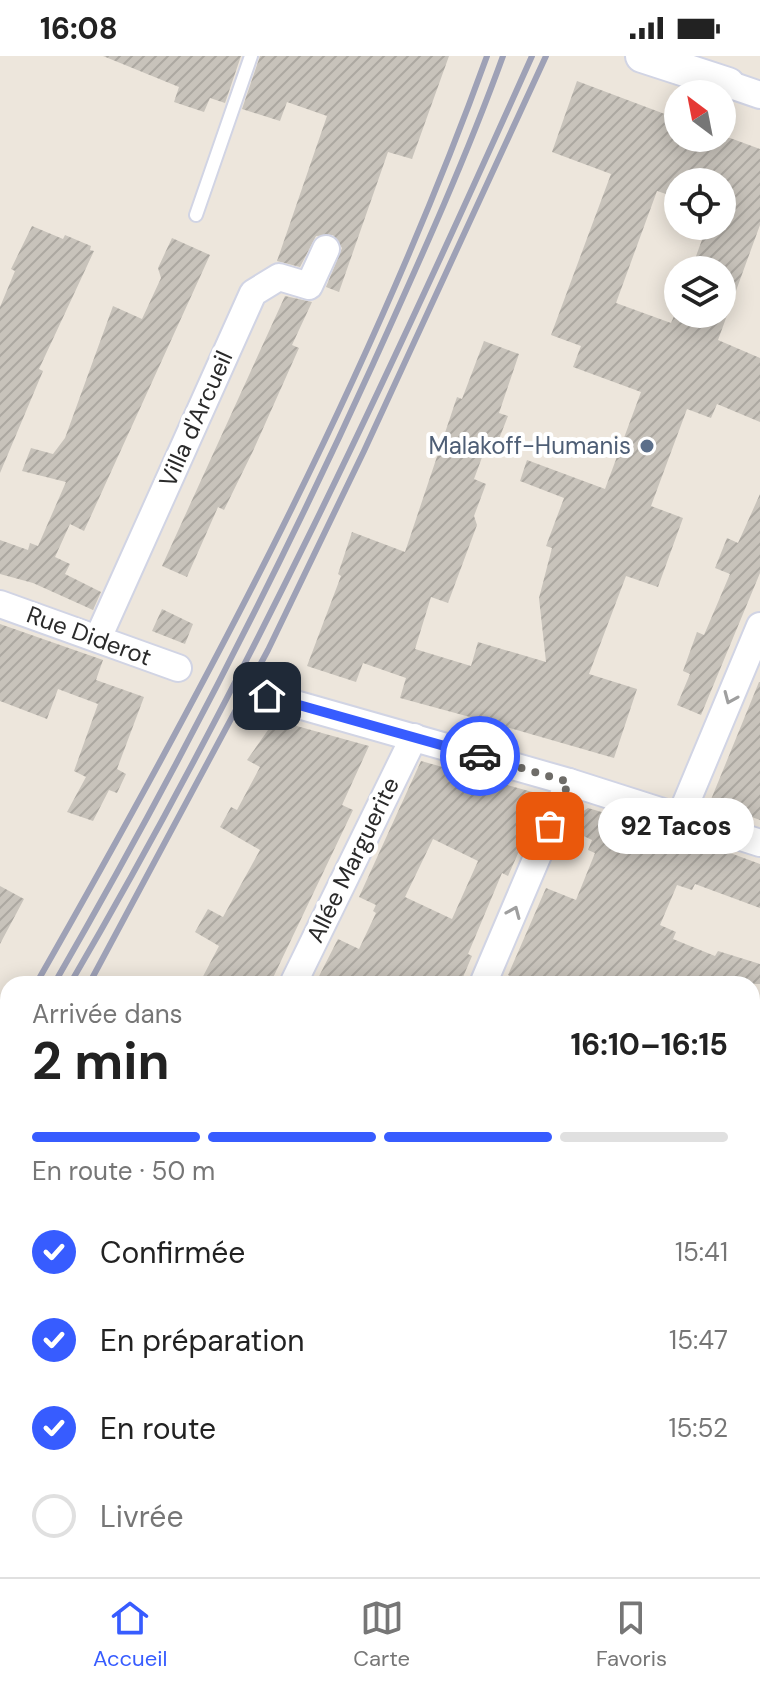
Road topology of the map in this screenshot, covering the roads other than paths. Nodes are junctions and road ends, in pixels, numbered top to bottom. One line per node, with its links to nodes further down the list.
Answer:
1 (251, 56): 4 (lane)
2 (642, 56): 3 (street)
3 (751, 90)
4 (196, 215)
5 (326, 249): 8 (street, Villa d'Arcueil)
6 (0, 604): 8 (street, Rue Diderot)
7 (760, 626): 13 (street, one-way to 13)
8 (98, 638): 9 (street, Rue Diderot)
9 (178, 668)
10 (267, 696): 11 (street)
11 (414, 737): 12 (street); 15 (street, Allée Marguerite)
12 (569, 782): 13 (street); 16 (street, one-way to 12)
13 (681, 815): 14 (street)
14 (760, 843)
15 (297, 976)
16 (486, 976)

